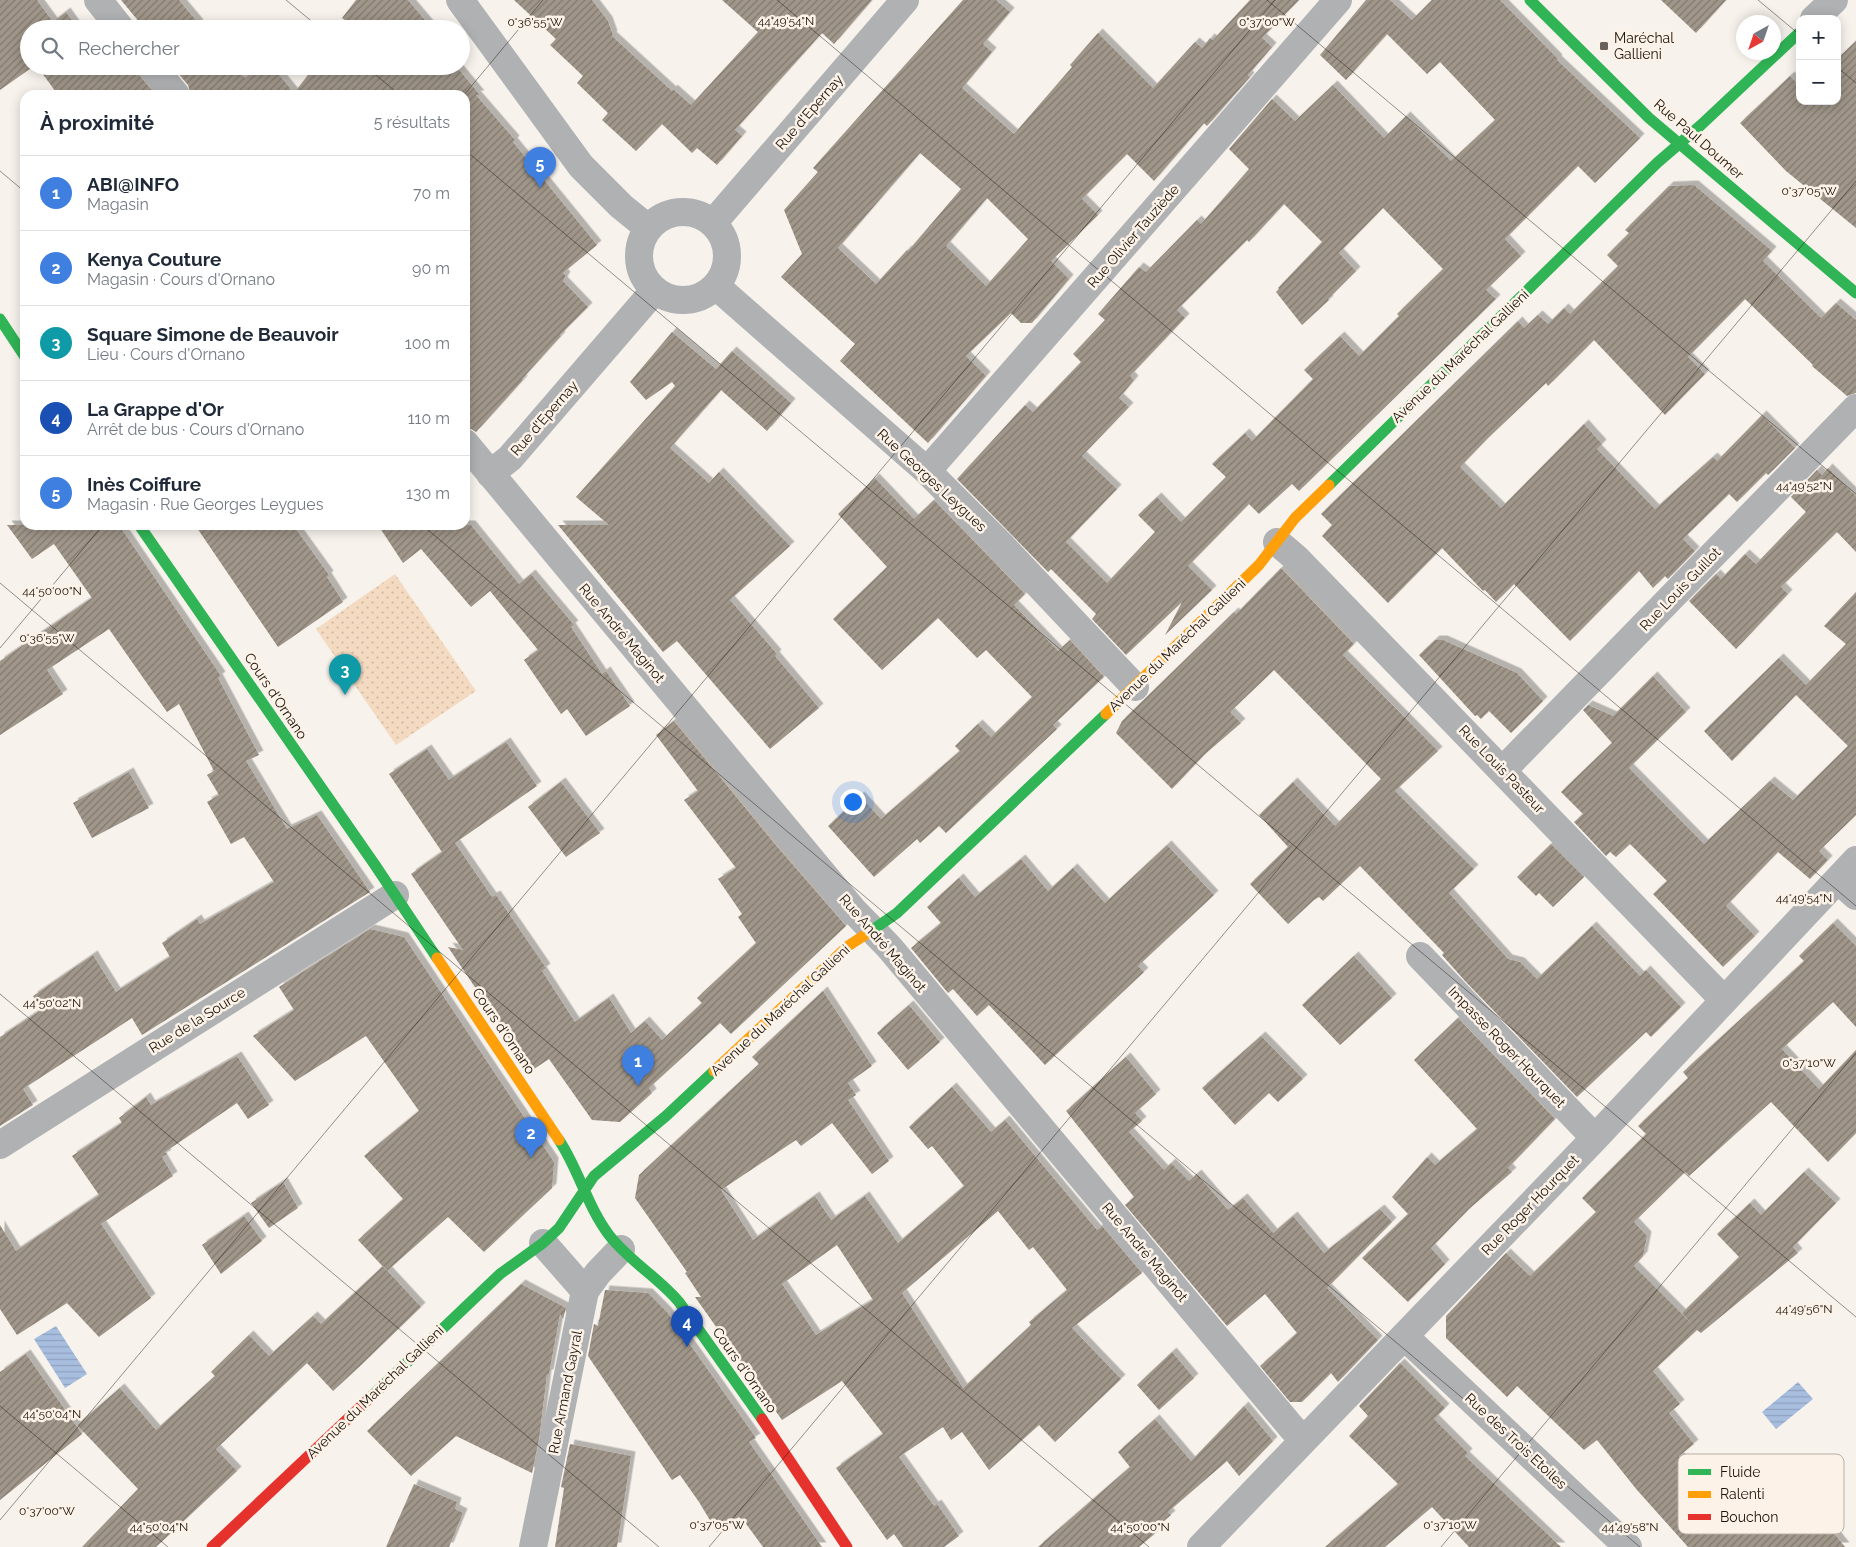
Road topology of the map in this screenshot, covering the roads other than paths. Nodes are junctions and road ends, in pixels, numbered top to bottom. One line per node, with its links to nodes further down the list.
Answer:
1 (98, 0): 8 (street)
2 (460, 0): 14 (street)
3 (905, 0): 13 (street, Rue d'Epernay)
4 (1338, 0): 22 (street, Rue Olivier Tauziède)
5 (1530, 0): 12 (street, Rue Paul Doumer)
6 (1834, 0): 7 (street)
7 (1818, 15)
8 (114, 20)
9 (1796, 36): 12 (street, Avenue du Maréchal Gallieni)
10 (159, 75): 11 (street)
11 (172, 90)
12 (1680, 143): 17 (street, Rue Paul Doumer); 25 (street, Avenue du Maréchal Gallieni)
13 (713, 223): 14 (street); 15 (street)
14 (648, 228): 16 (street)
15 (716, 286): 16 (street); 22 (street, Rue Georges Leygues)
16 (654, 290): 23 (street, Rue d'Epernay)
17 (1856, 293)
18 (0, 320): 19 (street)
19 (20, 350)
20 (1856, 408): 27 (street, Rue Louis Guillot)
21 (470, 449): 23 (street, Rue André Maginot)
22 (927, 472): 26 (street, Rue Georges Leygues)
23 (490, 474): 31 (street, Rue André Maginot)
24 (142, 530): 30 (street, Cours d'Ornano)
25 (1277, 542): 26 (street, Avenue du Maréchal Gallieni); 27 (street, Rue Louis Pasteur)
26 (1135, 687): 31 (street, Avenue du Maréchal Gallieni)
27 (1503, 770): 33 (street, Rue Louis Pasteur)
28 (1856, 860): 29 (street, Rue Roger Hourquet)
29 (1847, 888): 33 (street, Rue Roger Hourquet)
30 (395, 895): 35 (street, Rue de la Source); 36 (street, Cours d'Ornano)
31 (872, 931): 36 (street, Avenue du Maréchal Gallieni); 41 (street, Rue André Maginot)
32 (1420, 956): 34 (street, Impasse Roger Hourquet)
33 (1724, 1000): 34 (street, Rue Roger Hourquet)
34 (1594, 1138): 40 (street, Rue Roger Hourquet)
35 (0, 1146)
36 (583, 1193): 37 (street, Avenue du Maréchal Gallieni); 38 (street, Cours d'Ornano)
37 (543, 1243): 39 (street); 42 (street, Avenue du Maréchal Gallieni)
38 (621, 1250): 39 (street, Rue Armand Gayral); 44 (street, Cours d'Ornano)
39 (585, 1291): 43 (street, Rue Armand Gayral)
40 (1404, 1336): 41 (street, Rue Roger Hourquet); 46 (street, Rue des Trois Etoiles)
41 (1304, 1440): 45 (street, Rue Roger Hourquet)
42 (212, 1547)
43 (533, 1547)
44 (847, 1547)
45 (1202, 1547)
46 (1628, 1547)

